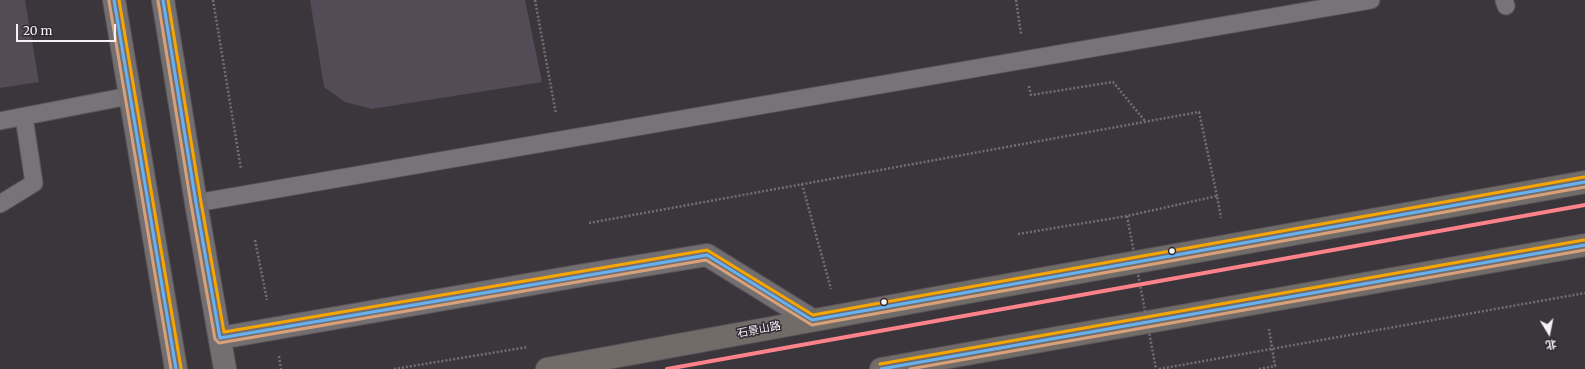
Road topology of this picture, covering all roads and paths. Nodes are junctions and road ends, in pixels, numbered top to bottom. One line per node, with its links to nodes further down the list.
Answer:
1 (114, 0): 7 (main road)
2 (163, 0): 16 (main road)
3 (213, 0): 12 (path)
4 (535, 0): 9 (path)
5 (1371, 0): 16 (lane)
6 (1031, 95): 11 (path)
7 (129, 96): 8 (lane); 31 (main road)
8 (24, 116): 10 (lane); 17 (lane)
9 (548, 116)
10 (0, 121)
11 (1145, 122): 14 (path); 15 (path)
12 (248, 169)
13 (1585, 182): 23 (highway, 石景山路)
14 (802, 184): 19 (path); 25 (path)
15 (1217, 196): 18 (path); 23 (path)
16 (196, 203): 29 (main road)
17 (0, 204)
18 (1128, 216): 20 (path); 35 (path, bridge)
19 (589, 223)
20 (1018, 234)
21 (255, 240): 27 (path)
22 (1585, 245): 26 (highway)
23 (1227, 246): 28 (highway, 石景山路)
24 (1585, 293): 30 (path)
25 (832, 295)
26 (1264, 301): 30 (path); 34 (highway)
27 (268, 304)
28 (812, 320): 29 (main road); 33 (highway, 石景山路)
29 (220, 338): 32 (main road)
30 (1272, 348): 35 (path); 36 (path)
31 (176, 369)
32 (225, 369)
33 (547, 369)
34 (881, 369)
35 (1157, 369)
36 (1260, 369)

